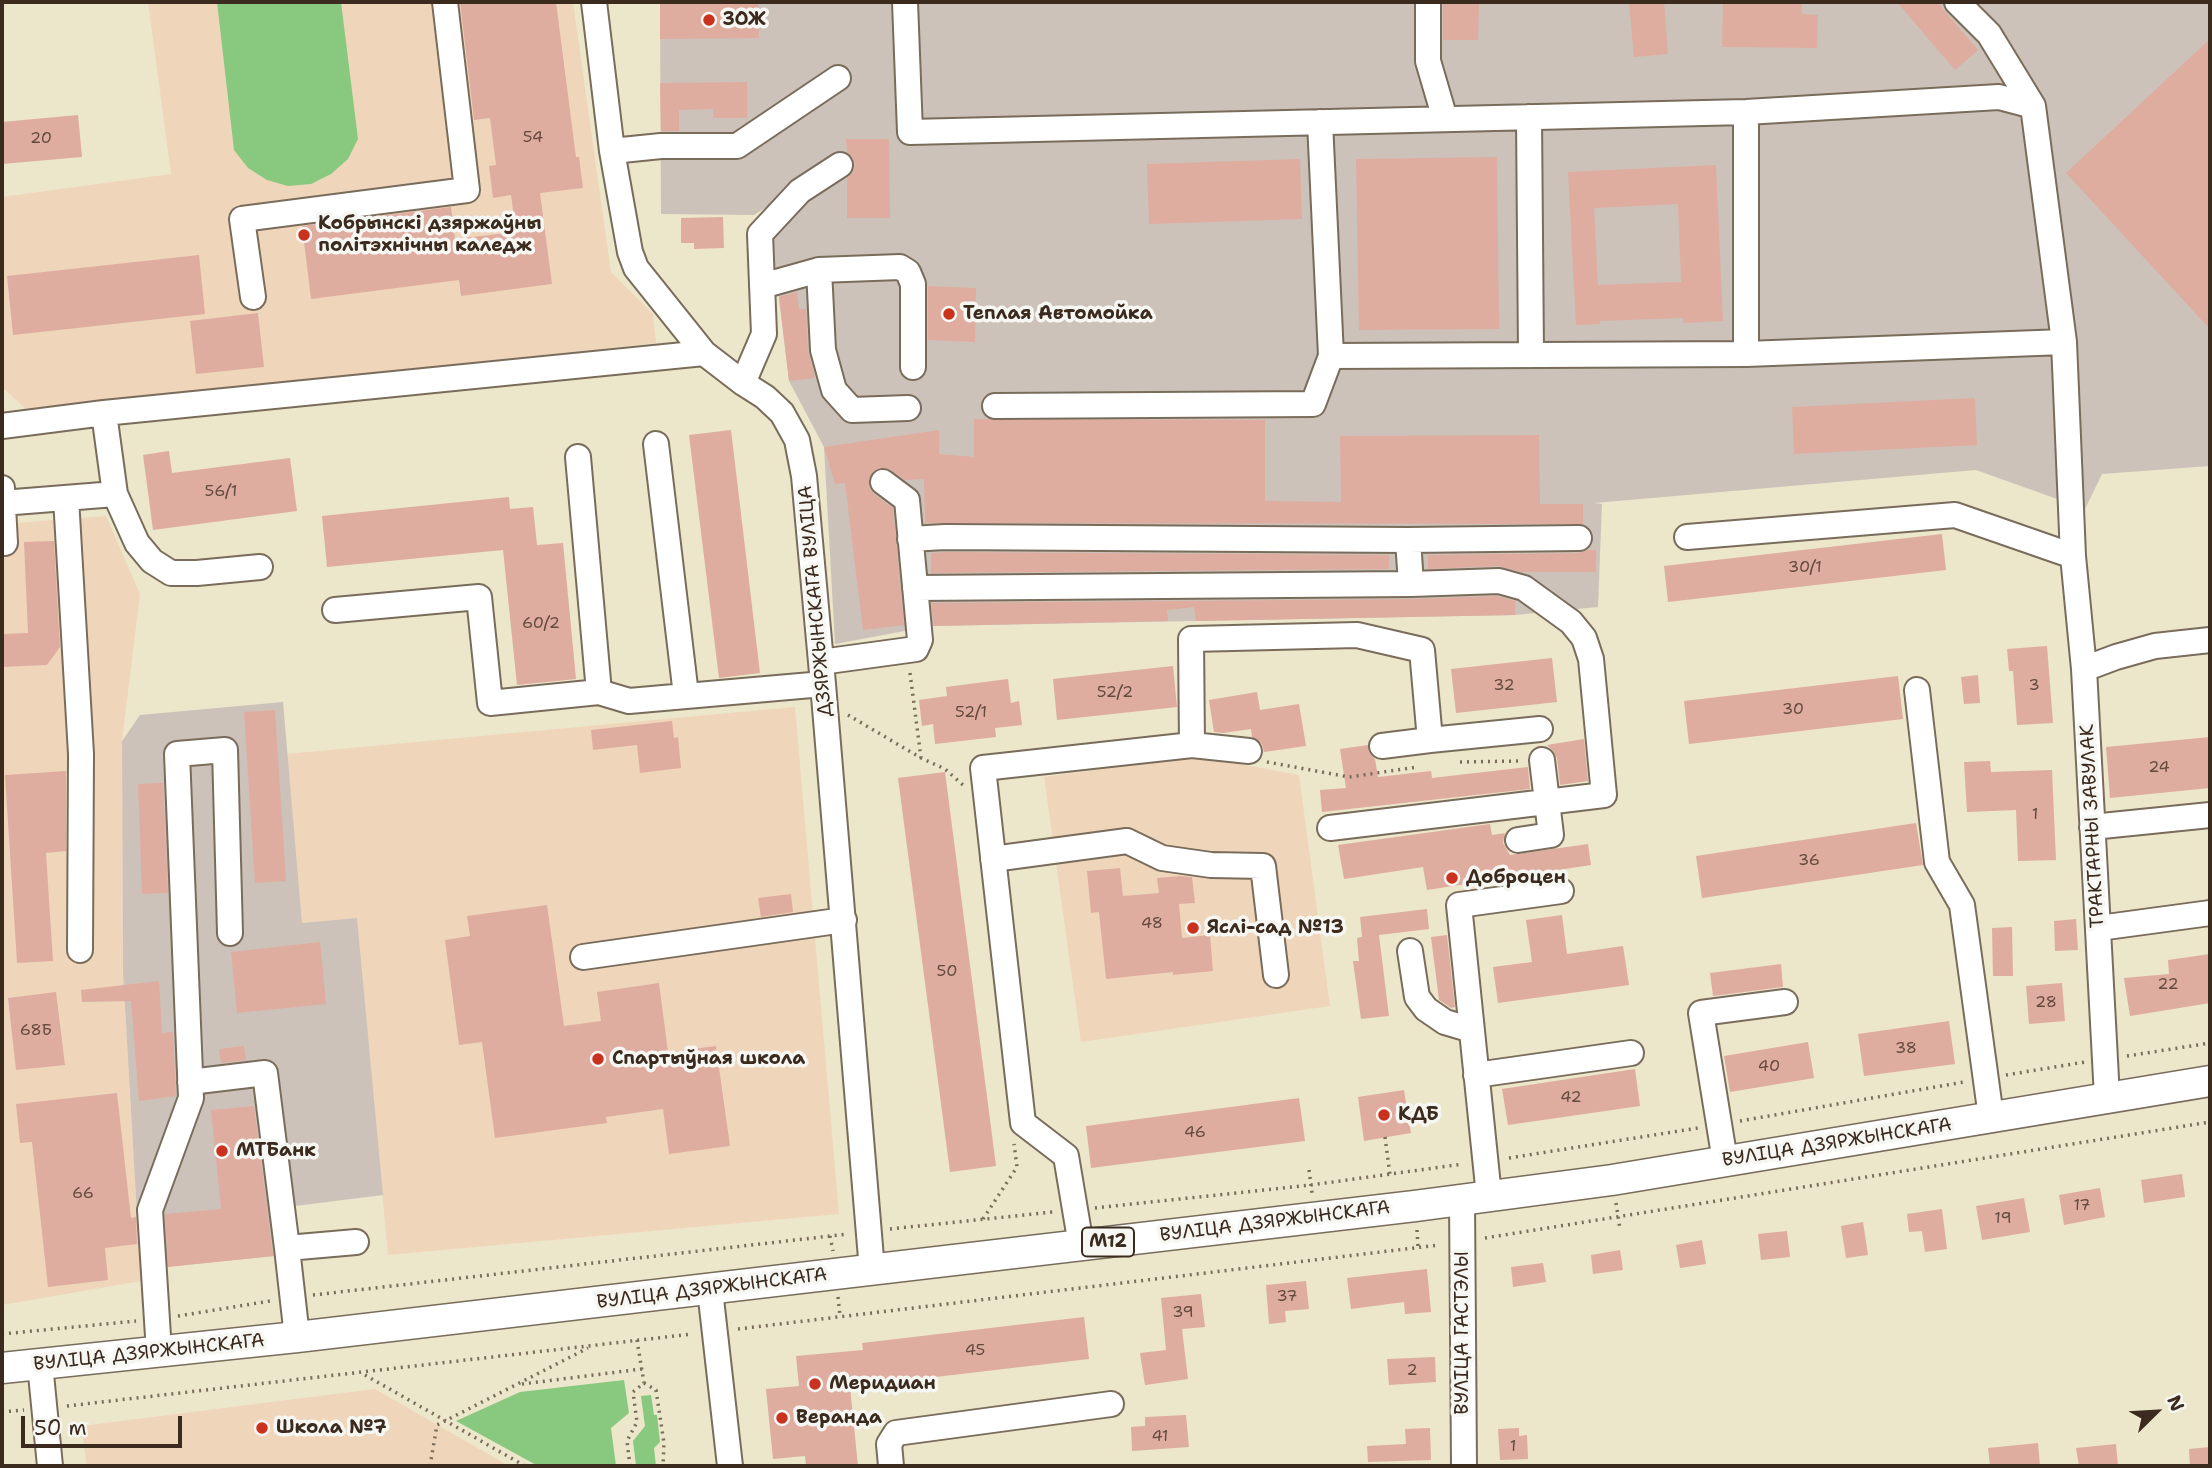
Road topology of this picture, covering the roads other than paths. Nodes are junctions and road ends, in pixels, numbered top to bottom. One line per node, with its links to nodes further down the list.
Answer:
1 (445, 2): 16 (street)
2 (594, 2): 12 (street, ДЗЯРЖЫНСКАГА ВУЛІЦА)
3 (905, 2): 11 (street)
4 (1428, 2): 10 (street)
5 (1957, 2): 7 (street)
6 (838, 78): 12 (street)
7 (2033, 106): 8 (street); 17 (street, ТРАКТАРНЫ ЗАВУЛАК)
8 (1746, 112): 9 (street); 20 (street)
9 (1529, 117): 10 (street); 19 (street)
10 (1445, 119): 11 (street)
11 (1320, 122): 21 (street)
12 (612, 151): 18 (street, ДЗЯРЖЫНСКАГА ВУЛІЦА)
13 (840, 165): 15 (street)
14 (819, 270): 15 (street); 22 (street); 25 (street)
15 (762, 285): 23 (street)
16 (253, 297)
17 (2064, 342): 20 (street); 39 (street, ТРАКТАРНЫ ЗАВУЛАК)
18 (704, 353): 23 (street, ДЗЯРЖЫНСКАГА ВУЛІЦА); 26 (street)
19 (1531, 354): 20 (street); 21 (street)
20 (1746, 354)
21 (1331, 356): 24 (street)
22 (913, 367)
23 (743, 383): 46 (street, ДЗЯРЖЫНСКАГА ВУЛІЦА)
24 (995, 406)
25 (908, 408)
26 (104, 413): 27 (street); 31 (street)
27 (2, 426)
28 (656, 444): 49 (street)
29 (578, 457): 48 (street)
30 (883, 482): 36 (street)
31 (115, 494): 33 (street); 40 (street)
32 (2, 497): 33 (street); 38 (street)
33 (66, 498): 67 (street)
34 (1687, 537): 39 (street)
35 (1579, 538): 37 (street)
36 (910, 539): 37 (street); 42 (street)
37 (1408, 540): 41 (street)
38 (5, 543)
39 (2073, 556): 45 (street, ТРАКТАРНЫ ЗАВУЛАК)
40 (260, 567)
41 (1411, 584): 42 (street); 56 (street)
42 (915, 588): 46 (street)
43 (335, 610): 48 (street)
44 (2210, 640): 45 (street)
45 (2084, 670): 58 (street, ТРАКТАРНЫ ЗАВУЛАК)
46 (823, 682): 49 (street); 64 (street, ДЗЯРЖЫНСКАГА ВУЛІЦА)
47 (1917, 690): 78 (street)
48 (599, 692): 49 (street)
49 (686, 695)
50 (1540, 729): 51 (street)
51 (1430, 740): 52 (street); 53 (street)
52 (1192, 745): 54 (street); 61 (street)
53 (1382, 746)
54 (1249, 751)
55 (1542, 760): 56 (street)
56 (1548, 802): 59 (street); 60 (street)
57 (2210, 815): 58 (street)
58 (2092, 827): 65 (street, ТРАКТАРНЫ ЗАВУЛАК)
59 (1330, 828)
60 (1518, 839)
61 (993, 859): 70 (street); 82 (street)
62 (1561, 891): 72 (street, ВУЛІЦА ГАСТЭЛЫ)
63 (2210, 913): 65 (street)
64 (844, 920): 69 (street); 84 (street, ДЗЯРЖЫНСКАГА ВУЛІЦА)
65 (2099, 929): 77 (street, ТРАКТАРНЫ ЗАВУЛАК)
66 (230, 933): 76 (street)
67 (80, 950)
68 (1410, 951): 72 (street)
69 (583, 957)
70 (1276, 975)
71 (1785, 1002): 79 (street)
72 (1472, 1030): 74 (street, ВУЛІЦА ГАСТЭЛЫ)
73 (1631, 1053): 74 (street)
74 (1476, 1075): 80 (street, ВУЛІЦА ГАСТЭЛЫ)
75 (2210, 1081): 77 (main road, ВУЛІЦА ДЗЯРЖЫНСКАГА / М12)
76 (190, 1082): 83 (street); 87 (street)
77 (2107, 1097): 78 (main road, ВУЛІЦА ДЗЯРЖЫНСКАГА / М12)
78 (1991, 1117): 79 (main road, ВУЛІЦА ДЗЯРЖЫНСКАГА / М12)
79 (1725, 1161): 80 (main road, ВУЛІЦА ДЗЯРЖЫНСКАГА / М12)
80 (1475, 1198): 82 (main road, ВУЛІЦА ДЗЯРЖЫНСКАГА / М12); 94 (street, ВУЛІЦА ГАСТЭЛЫ)
81 (356, 1242): 83 (street)
82 (1080, 1245): 84 (main road, ВУЛІЦА ДЗЯРЖЫНСКАГА / М12)
83 (287, 1248): 86 (street)
84 (872, 1270): 85 (main road, ВУЛІЦА ДЗЯРЖЫНСКАГА / М12)
85 (710, 1290): 86 (main road, ВУЛІЦА ДЗЯРЖЫНСКАГА / М12); 92 (street)
86 (297, 1337): 87 (main road, ВУЛІЦА ДЗЯРЖЫНСКАГА / М12)
87 (159, 1352): 88 (main road, ВУЛІЦА ДЗЯРЖЫНСКАГА / М12)
88 (40, 1364): 89 (main road, ВУЛІЦА ДЗЯРЖЫНСКАГА / М12); 91 (street)
89 (2, 1368)
90 (1111, 1404): 93 (street)
91 (50, 1466)
92 (730, 1466)
93 (891, 1466)
94 (1464, 1466)

